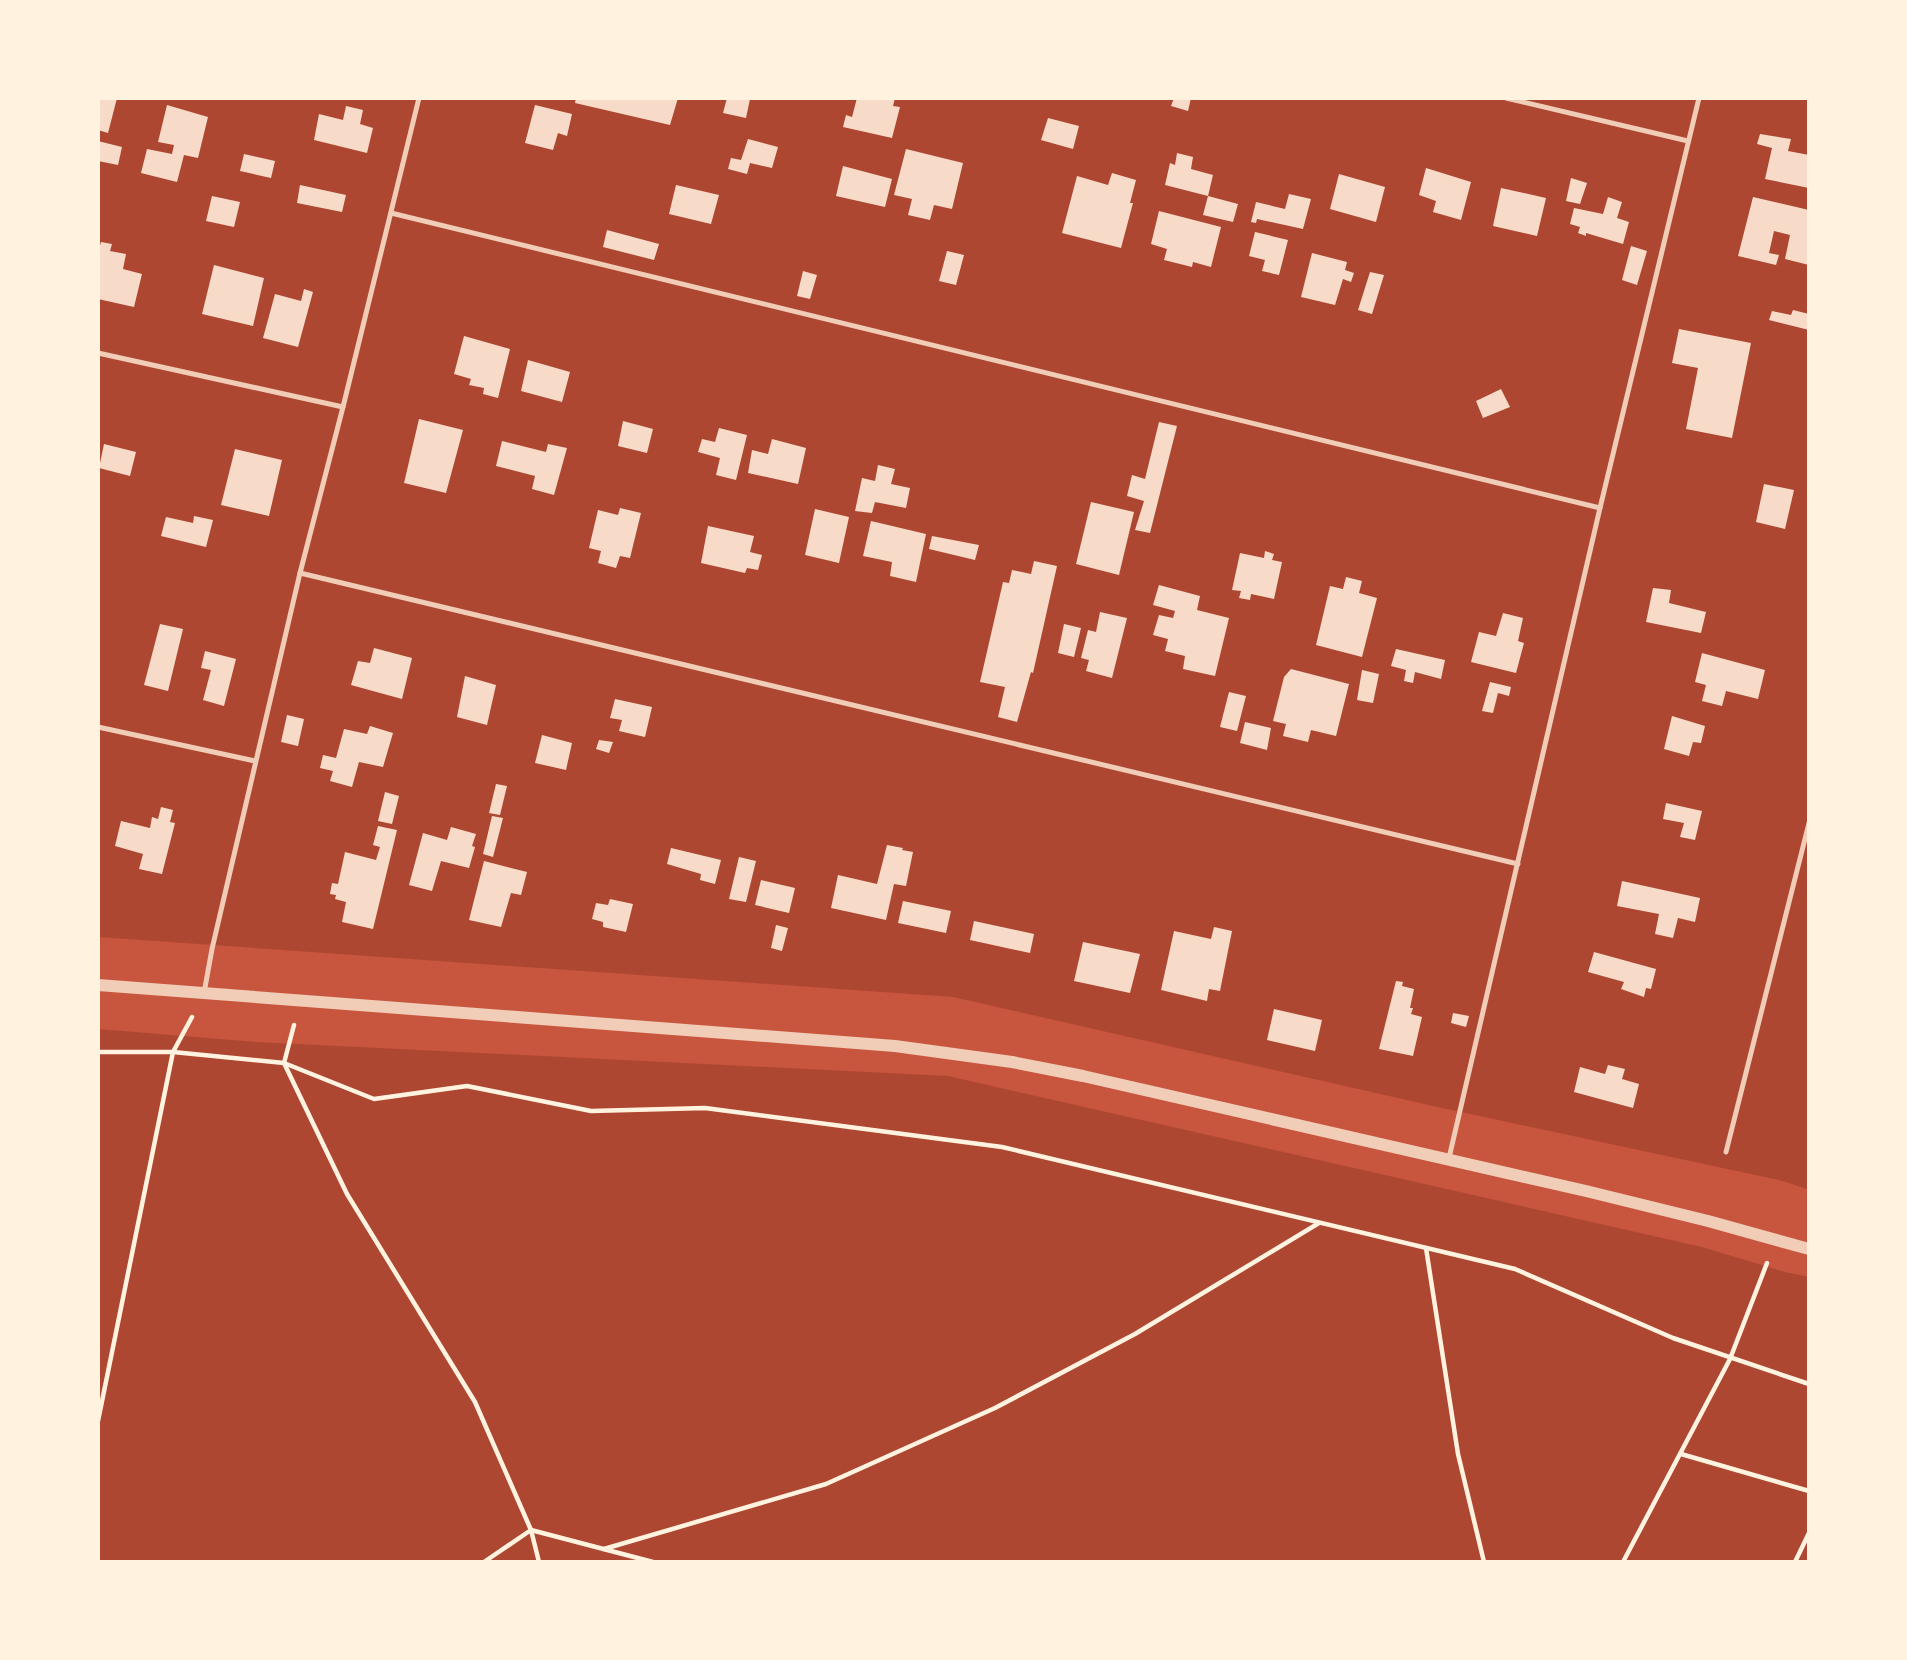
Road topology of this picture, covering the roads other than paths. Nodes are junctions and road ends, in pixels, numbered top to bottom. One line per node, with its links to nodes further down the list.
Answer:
1 (419, 98): 5 (lane)
2 (1506, 98): 4 (lane)
3 (1699, 98): 4 (lane)
4 (1688, 141): 8 (lane)
5 (391, 213): 7 (lane); 8 (lane)
6 (98, 353): 7 (lane)
7 (343, 407): 9 (lane)
8 (1600, 508): 13 (lane)
9 (300, 573): 11 (lane); 13 (lane)
10 (98, 727): 11 (lane)
11 (255, 761): 15 (lane)
12 (1809, 823): 16 (lane)
13 (1518, 864): 17 (lane)
14 (98, 985): 15 (street)
15 (204, 993): 17 (street)
16 (1726, 1152)
17 (1448, 1160): 18 (street)
18 (1809, 1250)

